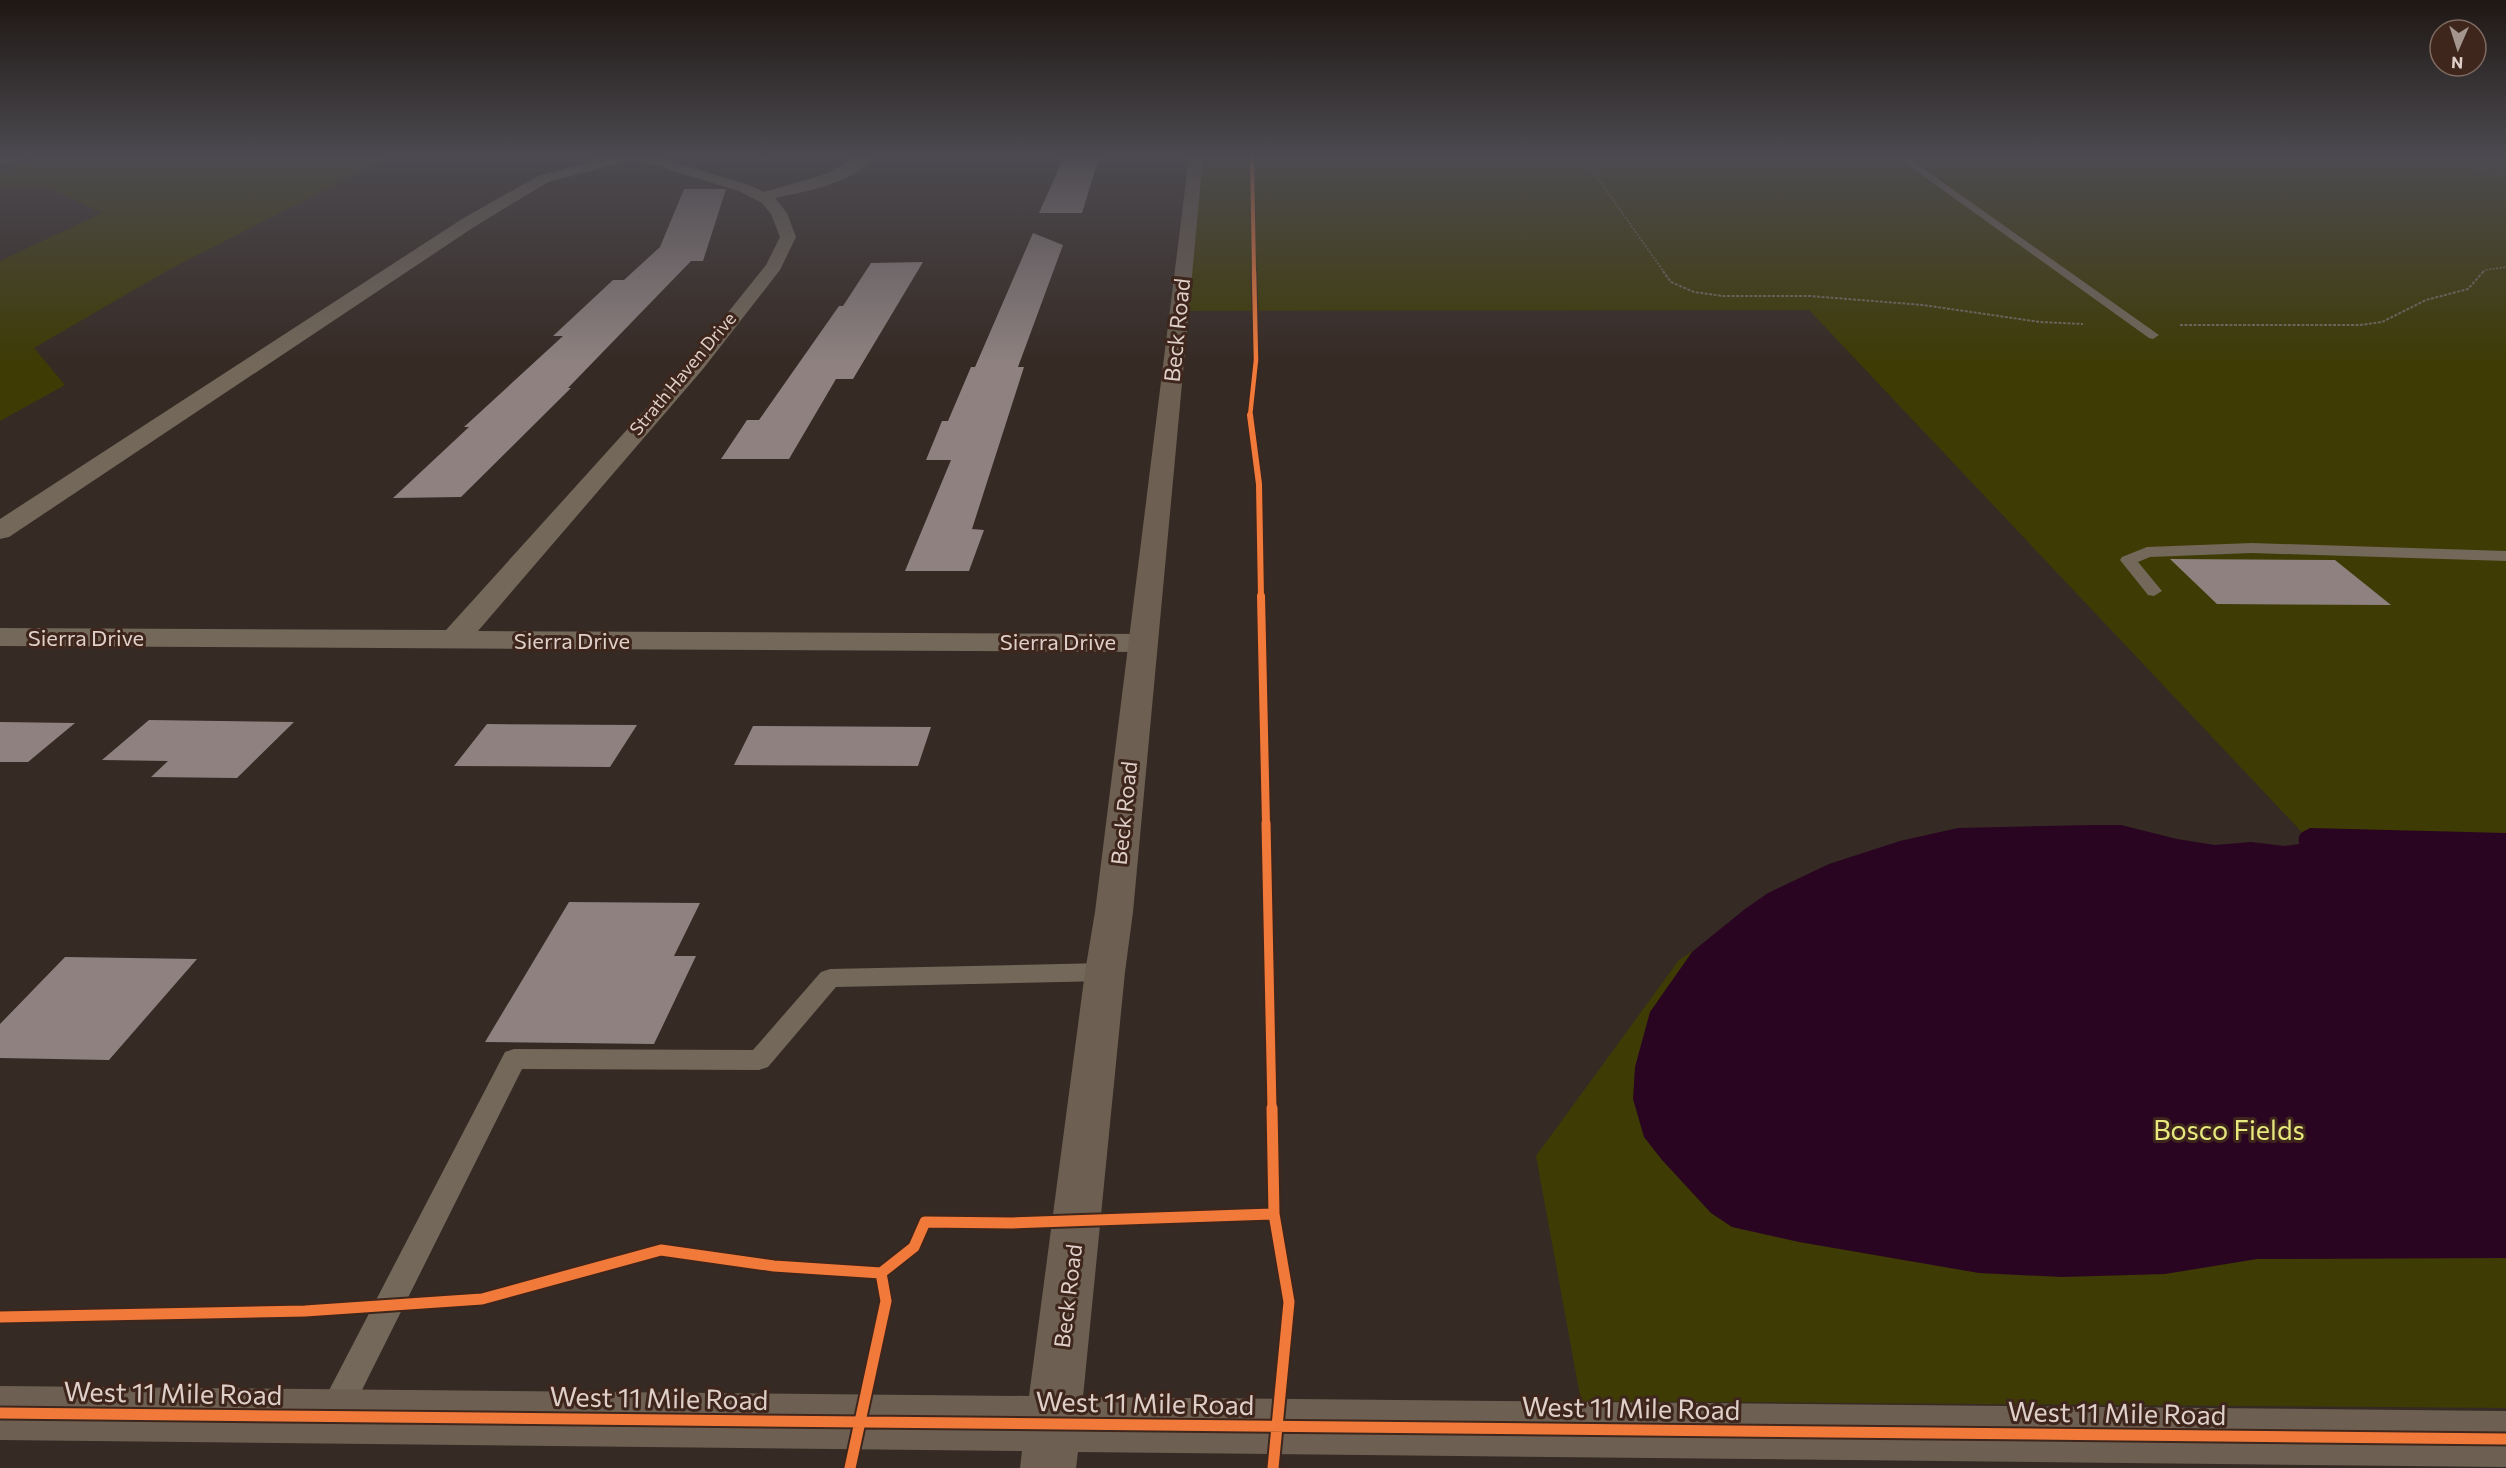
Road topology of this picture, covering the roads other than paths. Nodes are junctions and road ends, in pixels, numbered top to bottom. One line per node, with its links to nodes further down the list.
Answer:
1 (464, 226): 6 (street)
2 (784, 226): 10 (street, Strath Haven Drive)
3 (1189, 226): 11 (main road, Beck Road)
4 (1998, 226): 5 (lane)
5 (2153, 334)
6 (0, 531)
7 (2506, 556): 8 (lane)
8 (2154, 591)
9 (0, 637): 10 (street, Sierra Drive)
10 (453, 641): 11 (street, Sierra Drive)
11 (1143, 643): 12 (main road, Beck Road)
12 (1105, 972): 14 (lane); 16 (main road, Beck Road)
13 (0, 1413): 14 (main road, West 11 Mile Road)
14 (333, 1416): 16 (main road, West 11 Mile Road)
15 (2506, 1439): 16 (main road, West 11 Mile Road)
16 (1050, 1446)

